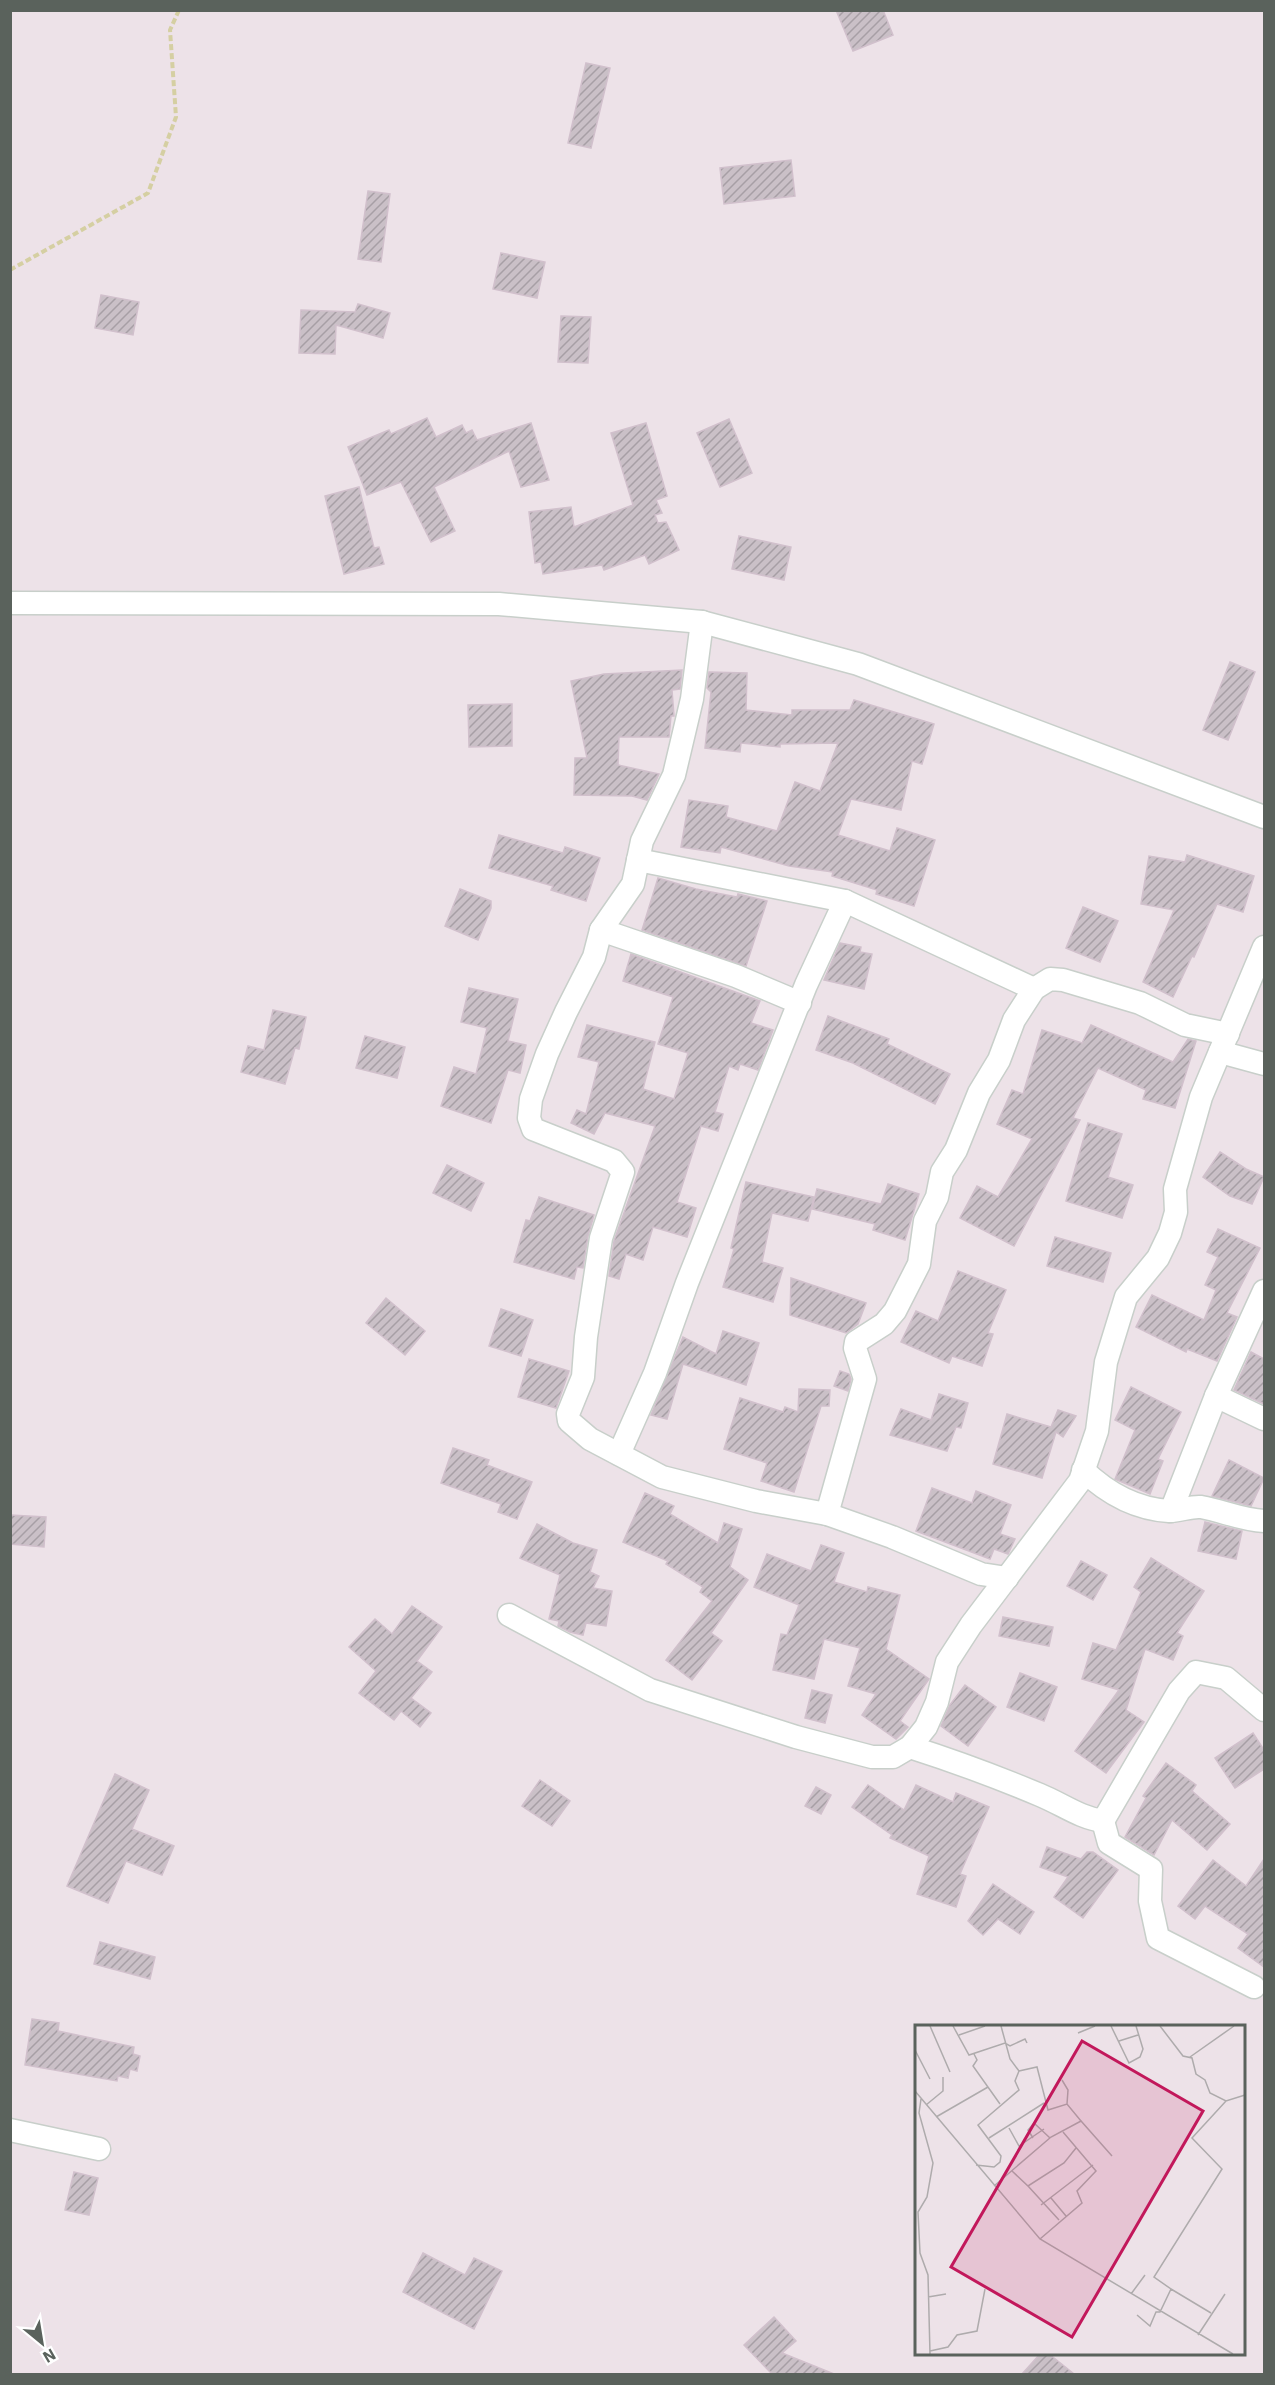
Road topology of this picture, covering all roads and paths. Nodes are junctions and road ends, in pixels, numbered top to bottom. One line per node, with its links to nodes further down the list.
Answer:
1 (179, 10): 2 (path)
2 (10, 270)
3 (10, 603): 4 (street)
4 (702, 622): 5 (street); 6 (street)
5 (1264, 817)
6 (638, 860): 7 (street); 8 (street)
7 (845, 901): 10 (street); 11 (street)
8 (601, 930): 11 (street); 17 (street)
9 (1264, 947): 12 (street)
10 (1034, 988): 12 (street); 20 (street)
11 (800, 1003): 17 (street)
12 (1224, 1043): 13 (street); 18 (street)
13 (1264, 1064)
14 (1264, 1291): 15 (street)
15 (1216, 1395): 16 (street); 19 (street)
16 (1264, 1419)
17 (619, 1454): 20 (street)
18 (1083, 1470): 19 (street); 22 (street)
19 (1171, 1511): 21 (street)
20 (827, 1514): 22 (street)
21 (1264, 1521)
22 (1007, 1578): 25 (street)
23 (509, 1615): 25 (street)
24 (1264, 1710): 26 (street)
25 (910, 1747): 26 (street)
26 (1103, 1821): 27 (street)
27 (1254, 1987)
28 (10, 2130): 29 (street)
29 (99, 2149)

